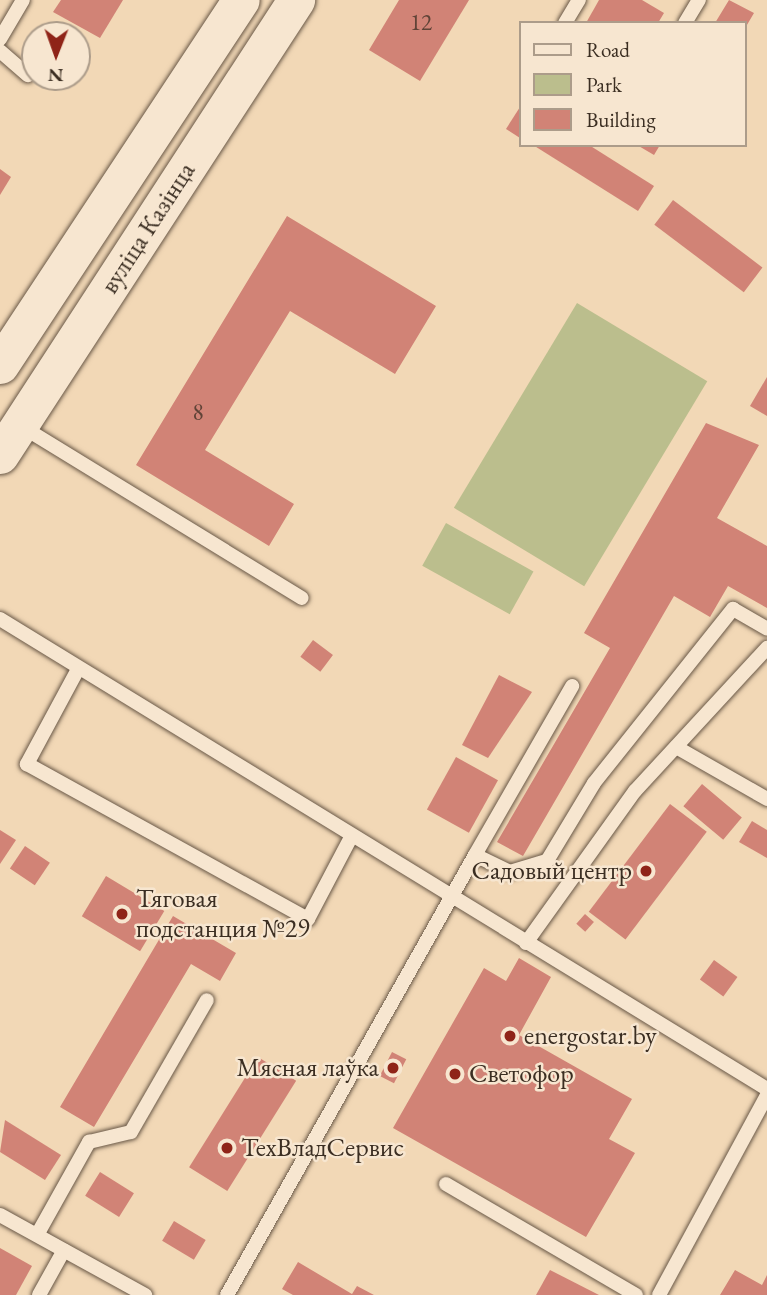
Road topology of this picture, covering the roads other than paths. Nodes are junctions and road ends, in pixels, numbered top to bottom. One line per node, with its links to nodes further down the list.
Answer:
1 (23, 0): 8 (lane)
2 (241, 0): 11 (main road, вуліца Казінца)
3 (296, 0): 12 (main road, вуліца Казінца)
4 (579, 0): 6 (lane)
5 (699, 0): 7 (lane)
6 (566, 21)
7 (686, 21)
8 (0, 39)
9 (0, 51): 10 (lane)
10 (21, 69)
11 (0, 365)
12 (20, 425): 13 (main road, вуліца Казінца); 14 (lane)
13 (0, 455)
14 (302, 597)
15 (0, 619): 18 (lane)
16 (767, 629): 23 (lane)
17 (767, 648): 20 (lane)
18 (77, 671): 22 (lane); 22 (lane)
19 (572, 685): 23 (lane)
20 (676, 747): 21 (lane); 25 (lane)
21 (767, 799)
22 (351, 837): 24 (lane)
23 (475, 855): 24 (lane)
24 (452, 899): 25 (lane); 35 (lane)
25 (526, 943): 27 (lane)
26 (206, 1000): 31 (lane)
27 (767, 1089)
28 (767, 1095): 37 (lane)
29 (446, 1184): 36 (lane)
30 (0, 1215): 31 (lane)
31 (37, 1235): 32 (lane)
32 (64, 1250): 33 (lane); 34 (lane)
33 (39, 1295)
34 (145, 1295)
35 (227, 1295)
36 (636, 1295)
37 (659, 1295)

